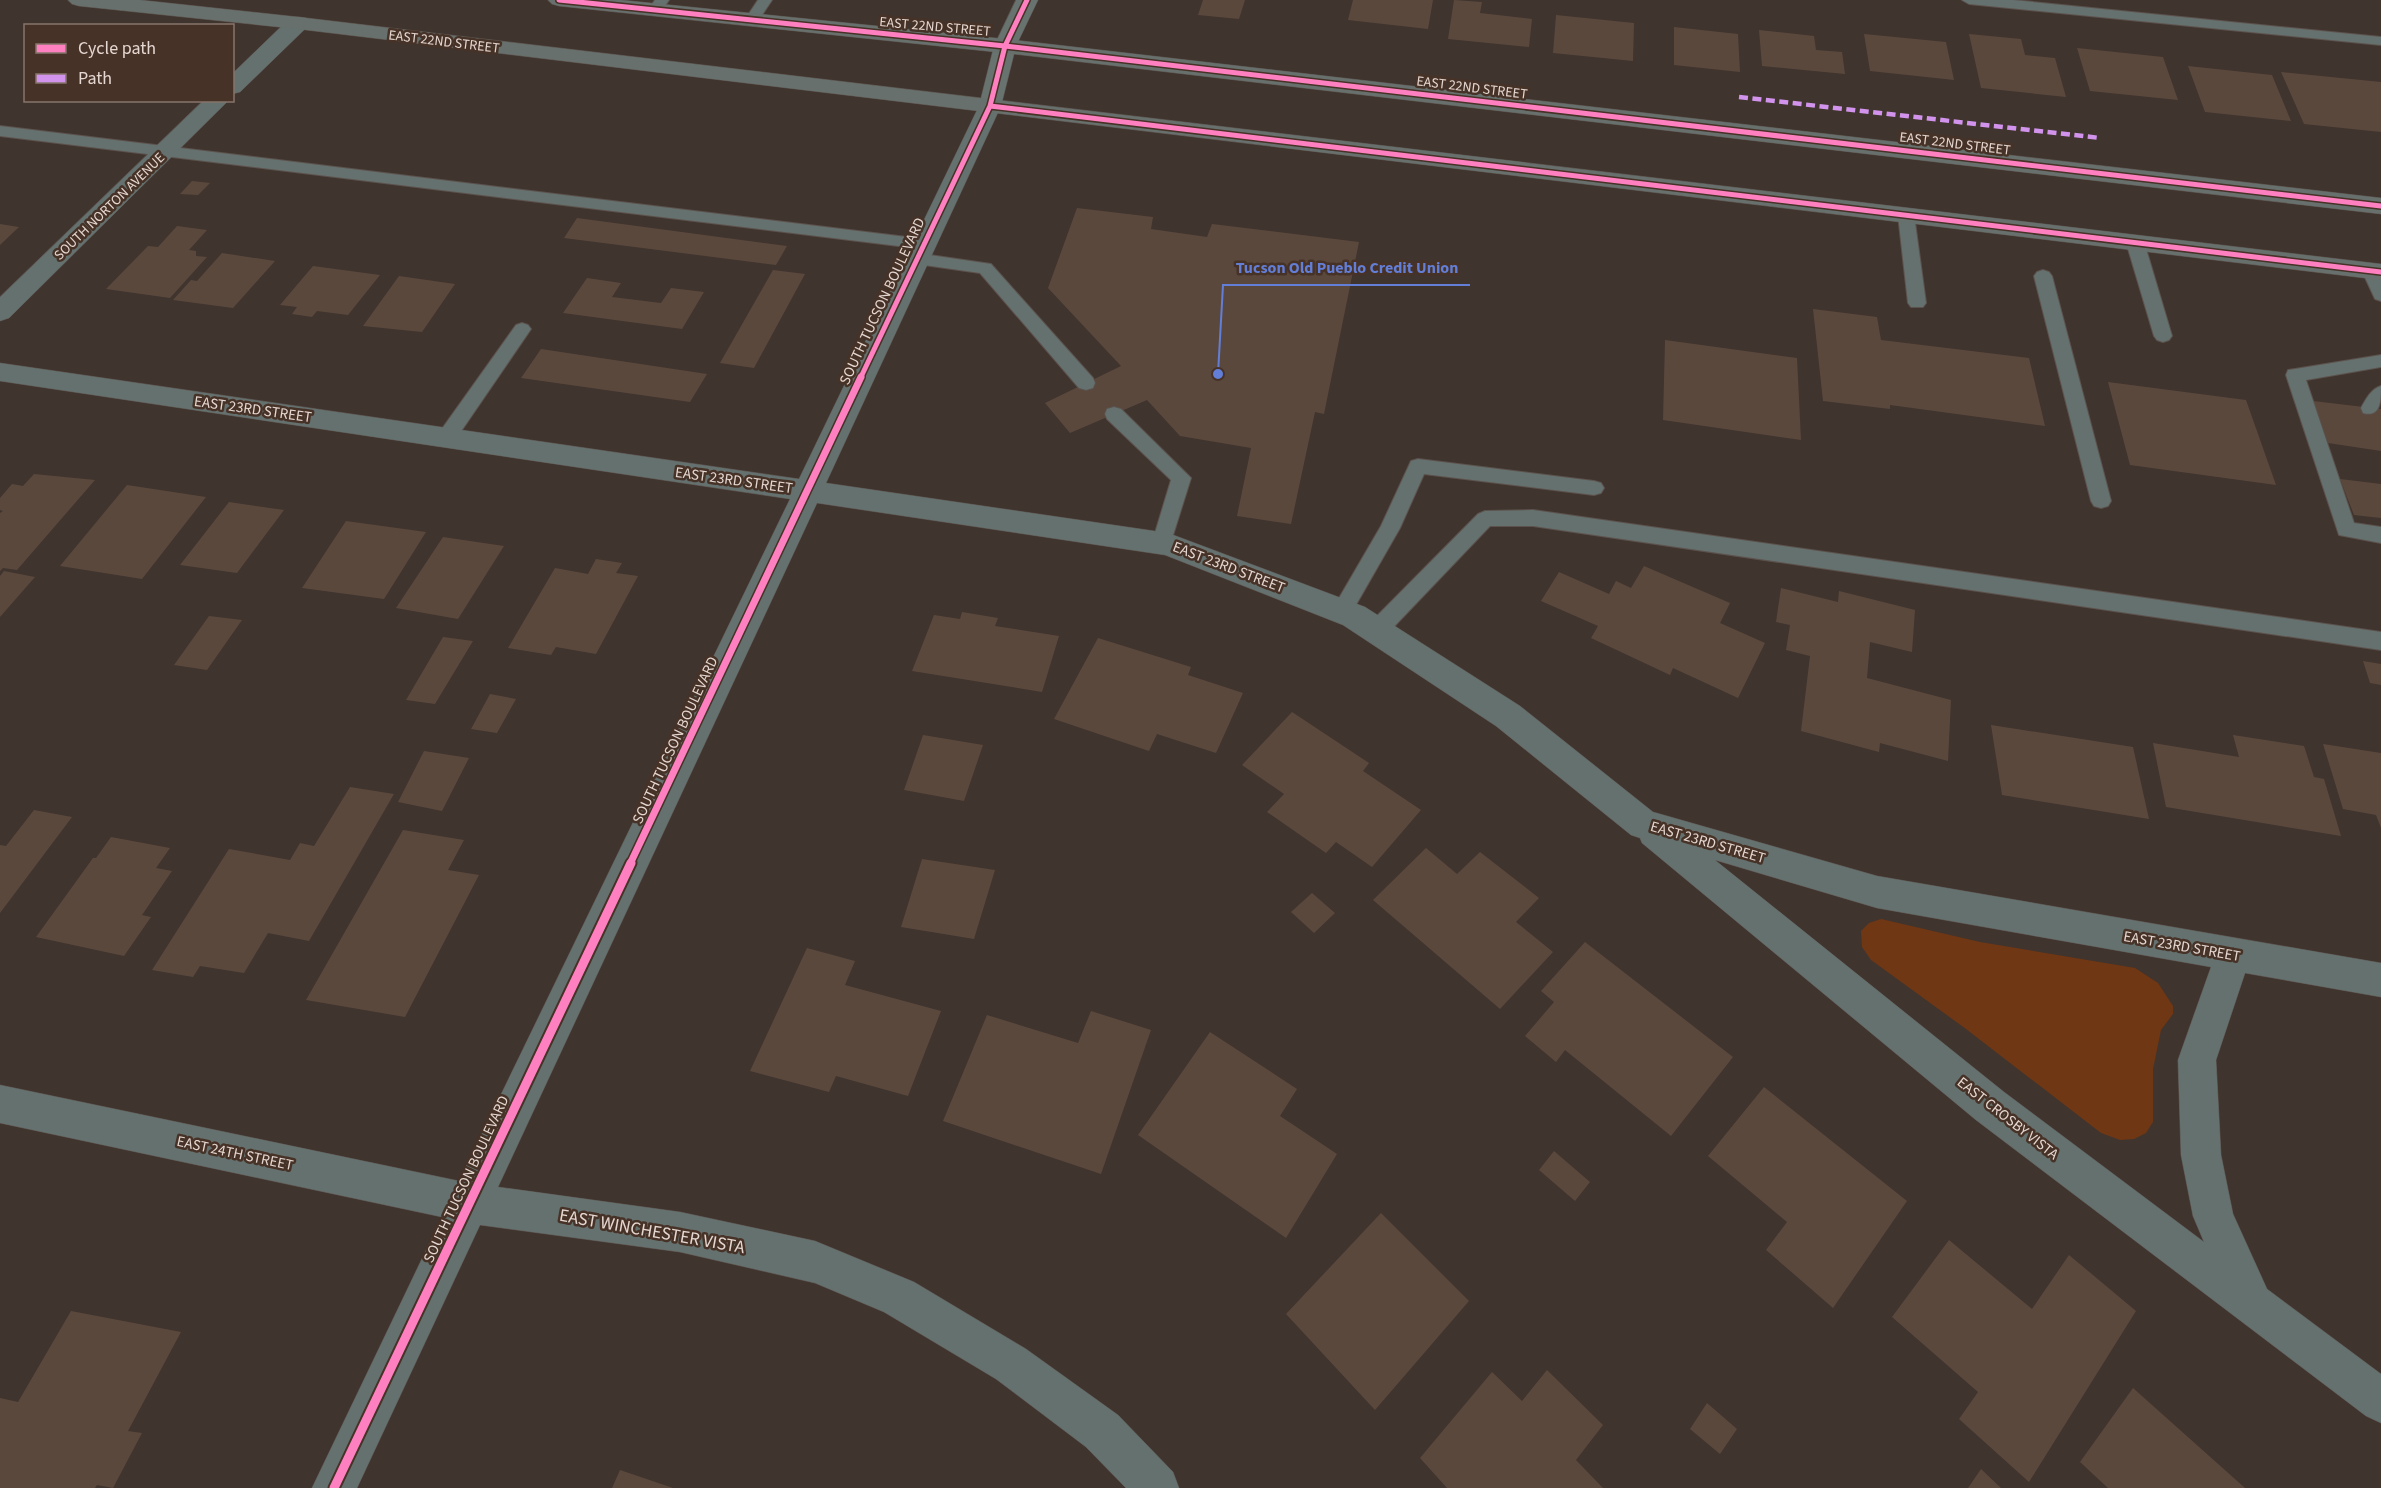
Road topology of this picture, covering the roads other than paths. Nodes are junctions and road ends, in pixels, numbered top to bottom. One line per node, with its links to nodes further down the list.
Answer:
1 (79, 0): 8 (main road, EAST 22ND STREET)
2 (559, 0): 6 (main road, EAST 22ND STREET)
3 (765, 0): 7 (lane)
4 (1027, 0): 10 (street, SOUTH TUCSON BOULEVARD)
5 (1969, 0): 9 (lane)
6 (658, 5): 7 (main road, EAST 22ND STREET)
7 (751, 21): 10 (main road, EAST 22ND STREET)
8 (298, 23): 11 (street); 13 (main road, EAST 22ND STREET)
9 (2381, 40)
10 (1005, 46): 13 (street, SOUTH TUCSON BOULEVARD); 16 (main road, EAST 22ND STREET)
11 (234, 85)
12 (216, 102): 15 (street, SOUTH NORTON AVENUE)
13 (990, 106): 17 (main road, EAST 22ND STREET); 19 (street, SOUTH TUCSON BOULEVARD)
14 (0, 131): 15 (lane)
15 (165, 152): 19 (lane); 24 (street, SOUTH NORTON AVENUE)
16 (2381, 206)
17 (1906, 215): 18 (main road, EAST 22ND STREET); 23 (lane)
18 (2134, 242): 20 (main road, EAST 22ND STREET); 26 (lane)
19 (919, 251): 29 (lane); 33 (street, SOUTH TUCSON BOULEVARD)
20 (2376, 271): 22 (lane)
21 (2043, 276): 34 (lane)
22 (2381, 295)
23 (1917, 303)
24 (0, 312)
25 (522, 329): 31 (lane)
26 (2163, 336)
27 (2381, 361): 35 (lane)
28 (0, 372): 31 (street, EAST 23RD STREET)
29 (1086, 383)
30 (1114, 414): 36 (lane)
31 (446, 438): 33 (street, EAST 23RD STREET)
32 (1594, 488): 37 (lane)
33 (808, 491): 36 (street, EAST 23RD STREET); 44 (street, SOUTH TUCSON BOULEVARD)
34 (2101, 501)
35 (2381, 535)
36 (1162, 543): 37 (street, EAST 23RD STREET)
37 (1342, 611): 38 (street, EAST 23RD STREET)
38 (1377, 630): 39 (lane); 40 (street, EAST 23RD STREET)
39 (2381, 641)
40 (1643, 824): 41 (street, EAST 23RD STREET); 45 (street, EAST CROSBY VISTA)
41 (2234, 955): 42 (street, EAST 23RD STREET); 45 (street)
42 (2381, 980)
43 (0, 1104): 44 (street, EAST 24TH STREET)
44 (470, 1203): 47 (street, SOUTH TUCSON BOULEVARD); 48 (street, EAST WINCHESTER VISTA)
45 (2252, 1304): 46 (street, EAST CROSBY VISTA)
46 (2381, 1401)
47 (334, 1488)
48 (1157, 1488)

